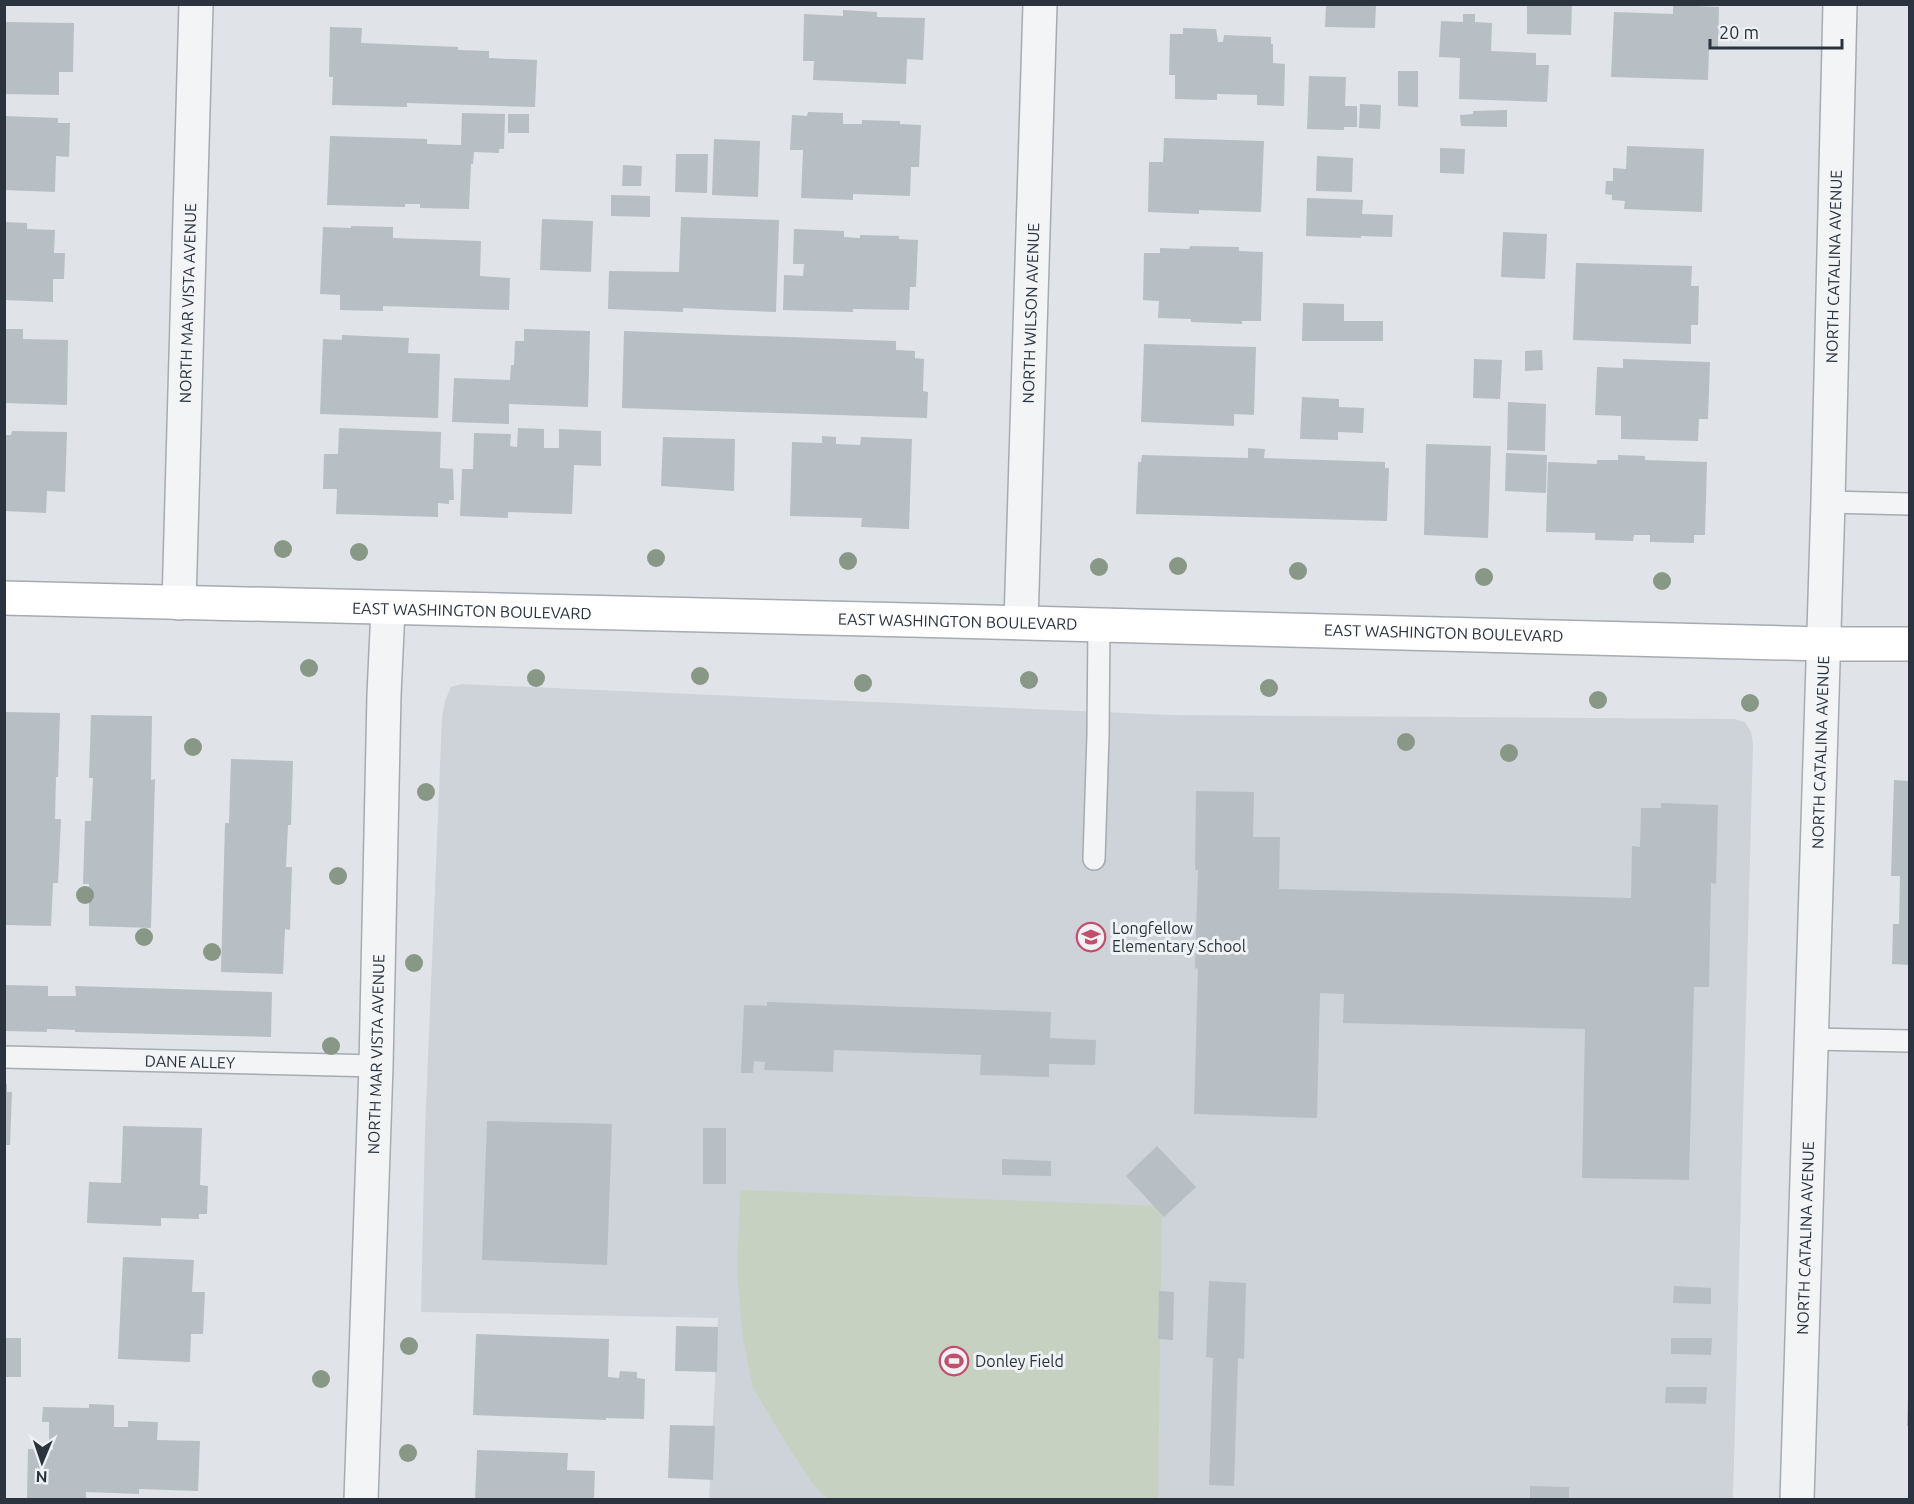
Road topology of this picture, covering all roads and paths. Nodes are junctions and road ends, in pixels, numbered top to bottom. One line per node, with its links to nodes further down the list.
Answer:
1 (196, 4): 7 (street, NORTH MAR VISTA AVENUE)
2 (1040, 4): 9 (street, NORTH WILSON AVENUE)
3 (1840, 4): 4 (street, NORTH CATALINA AVENUE)
4 (1828, 502): 5 (lane); 11 (street, NORTH CATALINA AVENUE)
5 (1910, 504)
6 (4, 598): 7 (main road, EAST WASHINGTON BOULEVARD)
7 (179, 603): 8 (main road, EAST WASHINGTON BOULEVARD)
8 (388, 609): 9 (main road, EAST WASHINGTON BOULEVARD); 17 (street, NORTH MAR VISTA AVENUE)
9 (1021, 622): 10 (main road, EAST WASHINGTON BOULEVARD)
10 (1099, 624): 11 (main road, EAST WASHINGTON BOULEVARD); 13 (lane)
11 (1823, 644): 12 (main road, EAST WASHINGTON BOULEVARD); 14 (street, NORTH CATALINA AVENUE)
12 (1910, 644)
13 (1094, 859)
14 (1812, 1039): 15 (lane); 19 (street, NORTH CATALINA AVENUE)
15 (1910, 1041)
16 (4, 1057): 17 (lane, DANE ALLEY)
17 (376, 1066): 18 (street, NORTH MAR VISTA AVENUE)
18 (361, 1500)
19 (1797, 1500)

